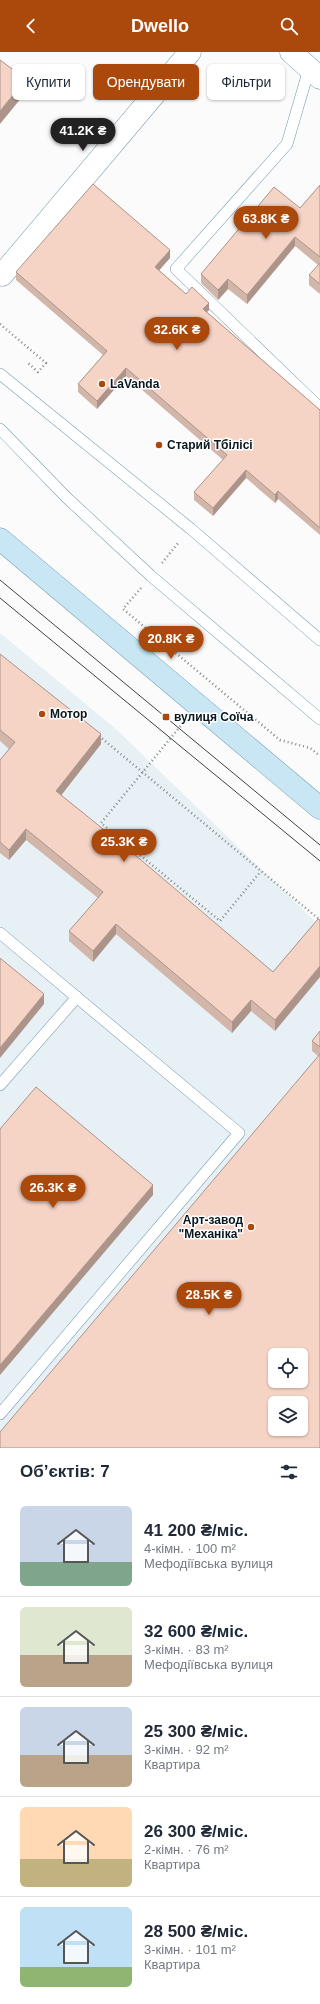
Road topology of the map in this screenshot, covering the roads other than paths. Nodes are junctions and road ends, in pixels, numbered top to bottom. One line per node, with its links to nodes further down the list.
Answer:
1 (190, 52): 4 (street)
2 (291, 52): 3 (street)
3 (314, 73): 6 (lane)
4 (2, 275)
5 (0, 374): 9 (lane)
6 (320, 408)
7 (0, 429): 10 (lane)
8 (0, 539): 11 (main road)
9 (320, 640)
10 (320, 719)
11 (320, 808)
12 (0, 933): 13 (lane)
13 (77, 997): 14 (lane); 15 (lane)
14 (0, 1085)
15 (0, 1414)

